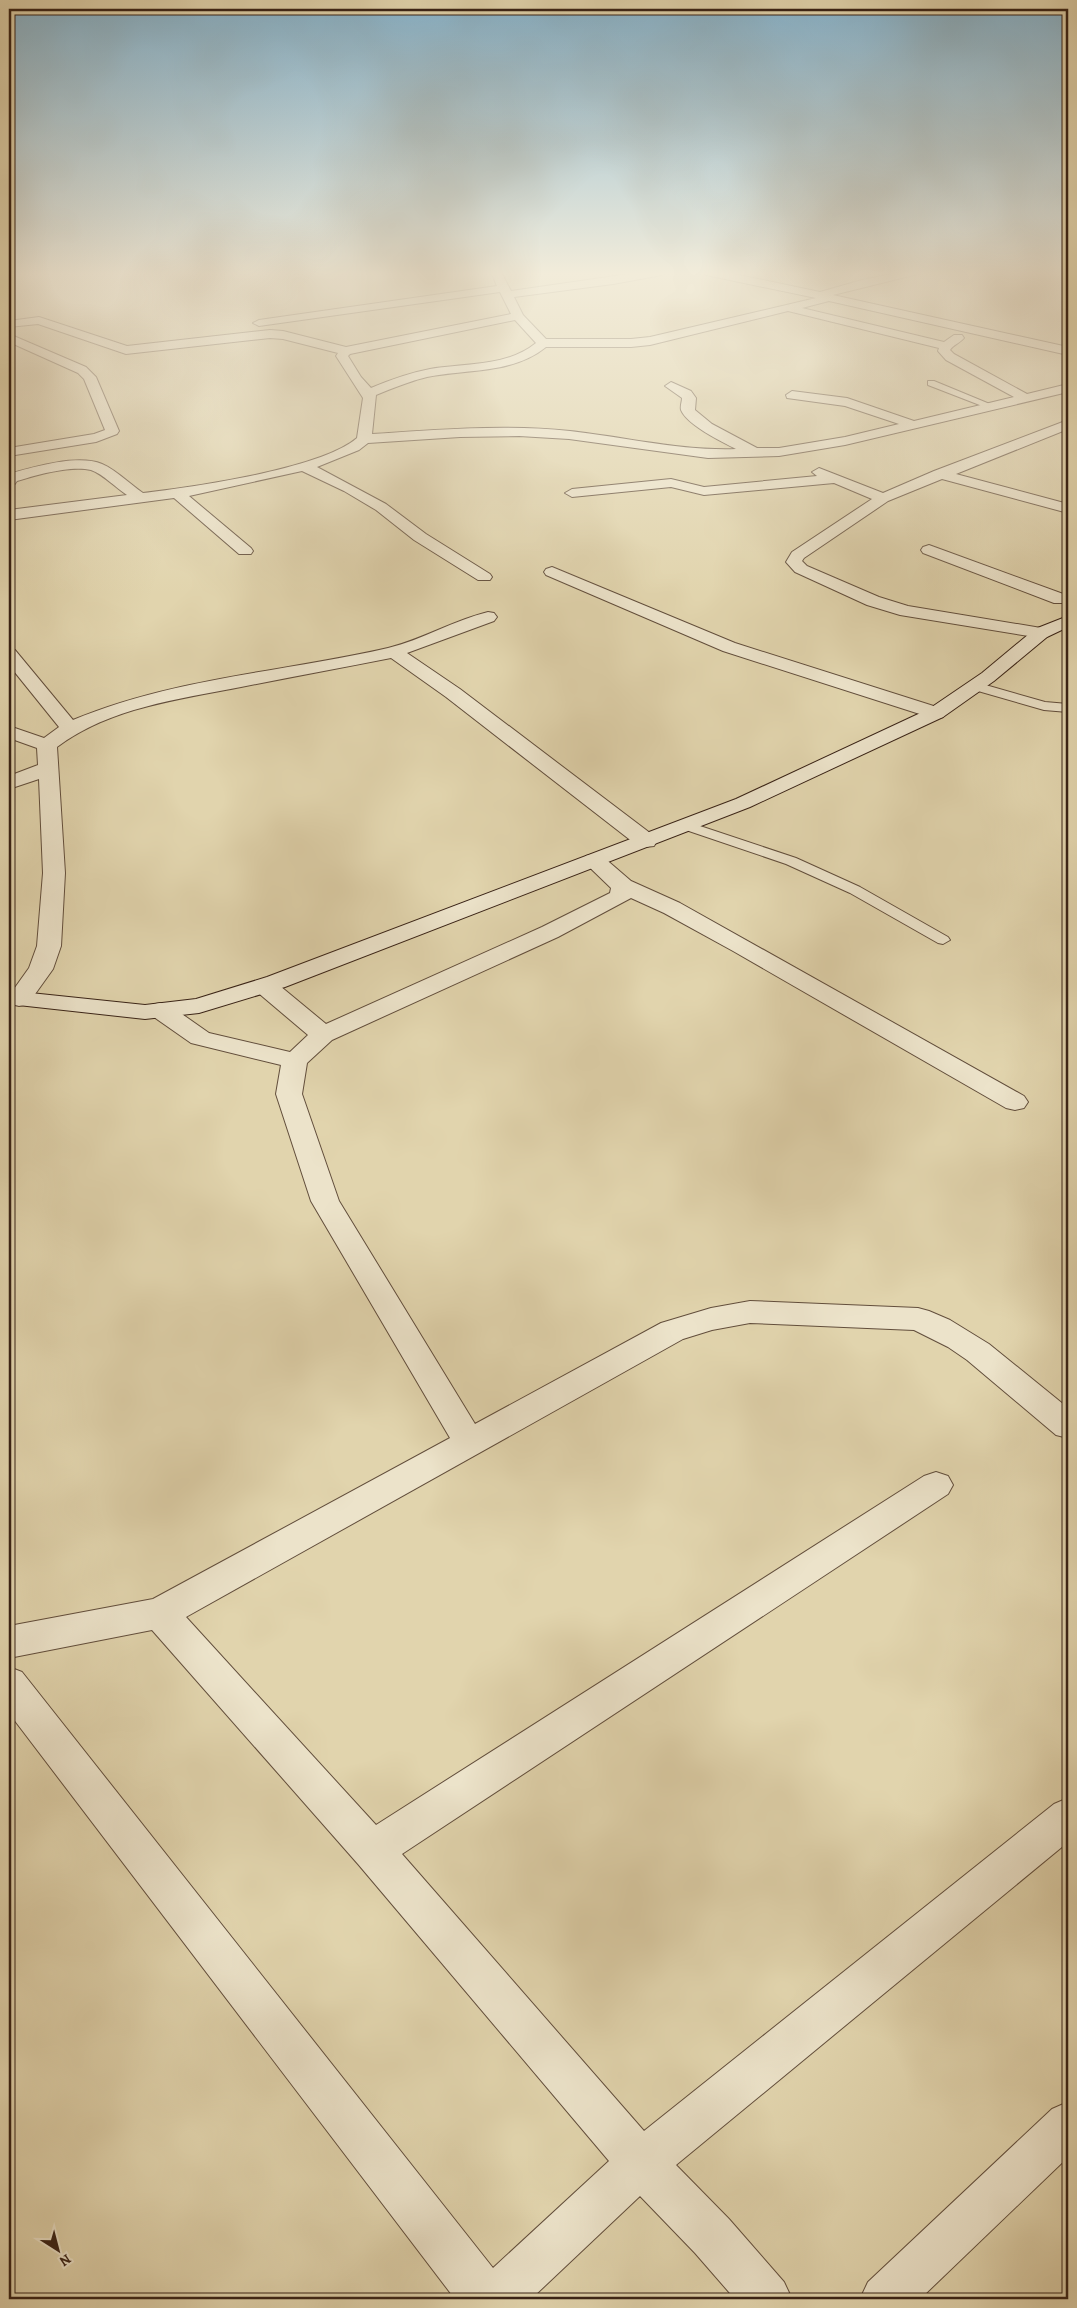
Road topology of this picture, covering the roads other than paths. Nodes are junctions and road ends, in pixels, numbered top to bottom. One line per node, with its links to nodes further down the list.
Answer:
1 (91, 380): 15 (street)
2 (359, 380): 8 (street)
3 (408, 380): 8 (street)
4 (990, 380): 10 (street)
5 (931, 383): 11 (lane)
6 (671, 386): 17 (street)
7 (1068, 388): 10 (street)
8 (369, 393): 14 (street)
9 (792, 395): 13 (street)
10 (1027, 399): 11 (street)
11 (993, 407): 13 (street)
12 (1068, 424): 19 (street)
13 (914, 425): 16 (street)
14 (364, 439): 17 (street); 18 (street)
15 (9, 452)
16 (779, 452): 17 (street); 20 (street)
17 (756, 454)
18 (304, 466): 23 (street); 31 (street)
19 (939, 474): 25 (street); 26 (street)
20 (835, 479): 22 (street); 25 (street)
21 (16, 492): 24 (street); 24 (street); 27 (street)
22 (572, 492)
23 (178, 494): 24 (street); 29 (street)
24 (140, 498)
25 (882, 498): 35 (street)
26 (1068, 508)
27 (9, 515)
28 (929, 550): 32 (street)
29 (245, 551)
30 (552, 572): 41 (street)
31 (484, 577)
32 (1064, 599): 35 (street)
33 (488, 617): 37 (street)
34 (1068, 620): 36 (street)
35 (995, 625): 36 (street)
36 (1041, 633): 39 (street)
37 (394, 652): 42 (street); 48 (street)
38 (9, 654): 42 (street)
39 (975, 686): 40 (lane); 41 (street)
40 (1068, 708)
41 (936, 713): 47 (street)
42 (70, 728): 44 (street)
43 (9, 732): 44 (street)
44 (47, 745): 45 (street)
45 (48, 768): 46 (street); 53 (street)
46 (9, 783)
47 (685, 826): 48 (street); 51 (lane)
48 (646, 841): 49 (street)
49 (594, 861): 50 (street); 52 (street)
50 (623, 886): 55 (street); 57 (street)
51 (943, 940)
52 (265, 986): 54 (street); 55 (street)
53 (14, 998): 54 (street)
54 (160, 1010): 56 (street)
55 (323, 1035): 56 (street)
56 (295, 1060): 59 (street)
57 (1014, 1102)
58 (1068, 1426): 59 (street)
59 (470, 1444): 61 (street)
60 (936, 1485): 65 (street)
61 (160, 1613): 62 (street); 65 (street)
62 (9, 1642)
63 (9, 1684): 68 (street)
64 (1068, 1817): 67 (street)
65 (372, 1850): 67 (street)
66 (1068, 2126): 71 (street)
67 (641, 2163): 69 (street); 70 (street)
68 (486, 2299)
69 (495, 2299)
70 (767, 2299)
71 (885, 2299)

